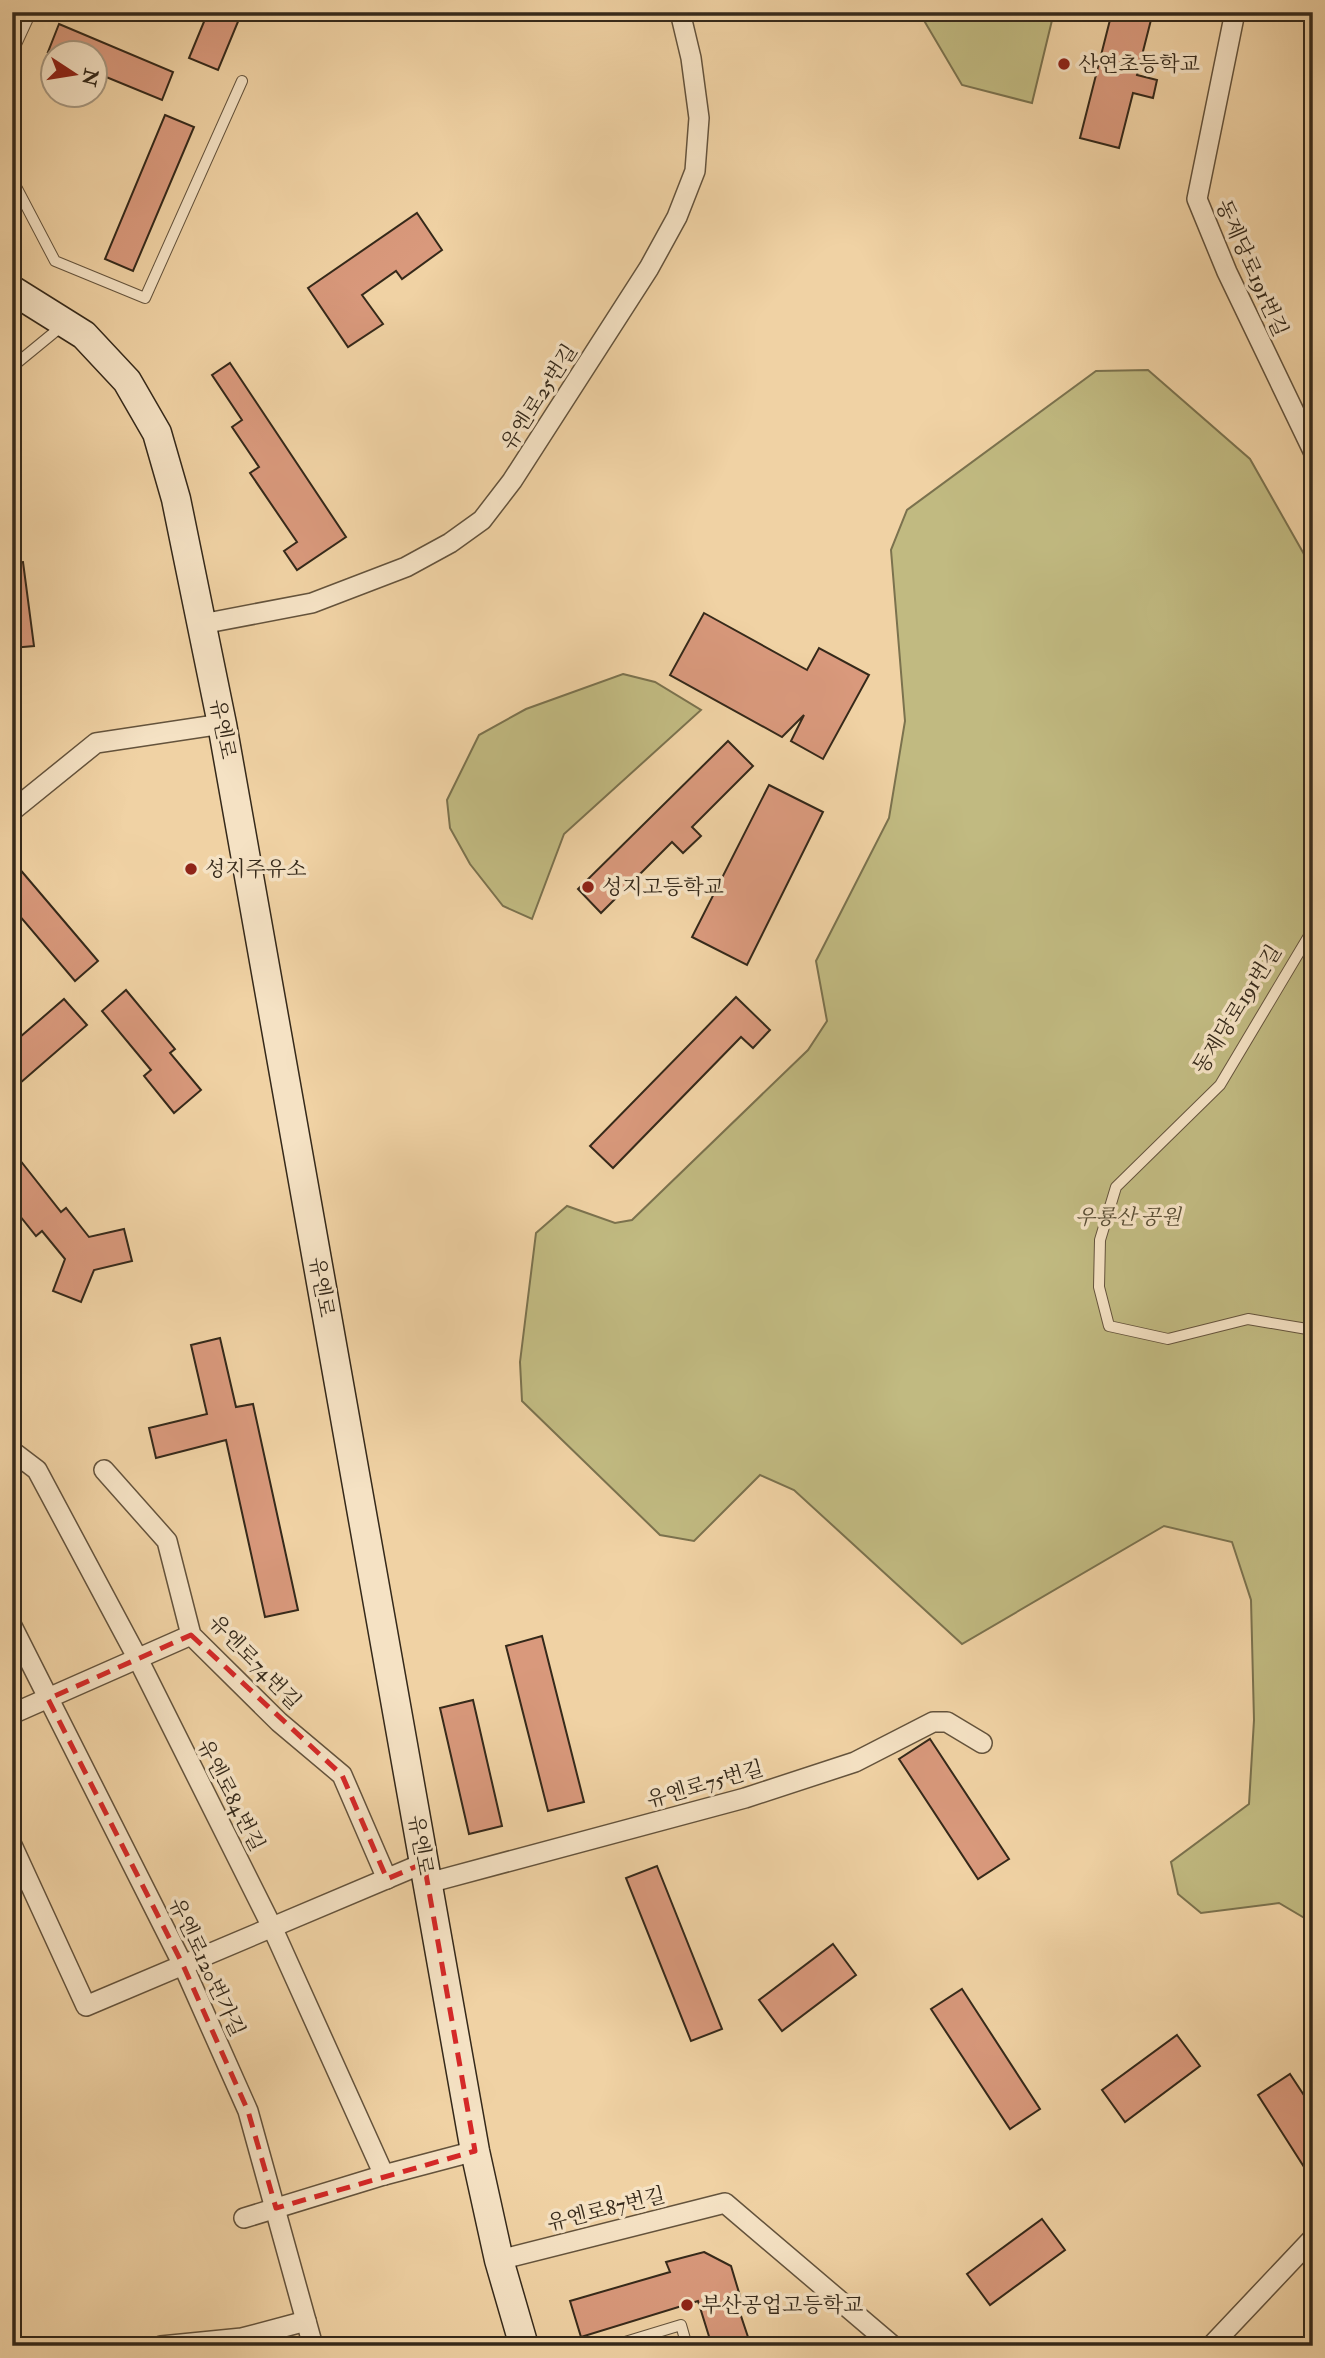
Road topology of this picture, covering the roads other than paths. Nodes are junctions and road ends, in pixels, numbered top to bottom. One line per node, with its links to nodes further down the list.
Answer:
1 (31, 12): 4 (lane)
2 (680, 12): 11 (street, 유엔로25번길)
3 (1235, 12): 10 (street, 동제당로191번길)
4 (12, 52)
5 (242, 81): 6 (lane)
6 (12, 179)
7 (12, 290): 8 (main road, 유엔로)
8 (65, 323): 9 (lane); 11 (main road, 유엔로)
9 (12, 367)
10 (1313, 451)
11 (202, 624): 12 (main road, 유엔로)
12 (222, 724): 13 (street); 25 (main road, 유엔로)
13 (12, 811)
14 (1313, 929): 15 (lane, 동제당로191번길)
15 (1313, 1330)
16 (12, 1451): 20 (street, 유엔로84번길)
17 (104, 1470): 19 (street, 유엔로74번길)
18 (12, 1626): 21 (street, 유엔로120번가길)
19 (191, 1635): 20 (street); 26 (street, 유엔로74번길)
20 (138, 1659): 21 (street); 27 (street, 유엔로84번길)
21 (48, 1699): 22 (street); 28 (street, 유엔로120번가길)
22 (12, 1714)
23 (982, 1743): 25 (street, 유엔로75번길)
24 (12, 1845): 28 (street)
25 (426, 1873): 26 (street); 29 (main road, 유엔로)
26 (387, 1879): 27 (street)
27 (272, 1927): 28 (street); 30 (street, 유엔로84번길)
28 (183, 1965): 31 (street, 유엔로120번가길)
29 (475, 2151): 30 (street); 34 (main road, 유엔로)
30 (384, 2175): 31 (street)
31 (276, 2208): 32 (street); 35 (street, 유엔로120번가길)
32 (244, 2218)
33 (1313, 2238): 36 (street)
34 (499, 2260): 39 (main road, 유엔로); 42 (street, 유엔로87번길)
35 (306, 2321): 37 (street); 38 (street, 유엔로120번가길)
36 (1218, 2343)
37 (161, 2346)
38 (313, 2346)
39 (524, 2346)
40 (612, 2346): 41 (lane)
41 (687, 2346)
42 (893, 2346)

